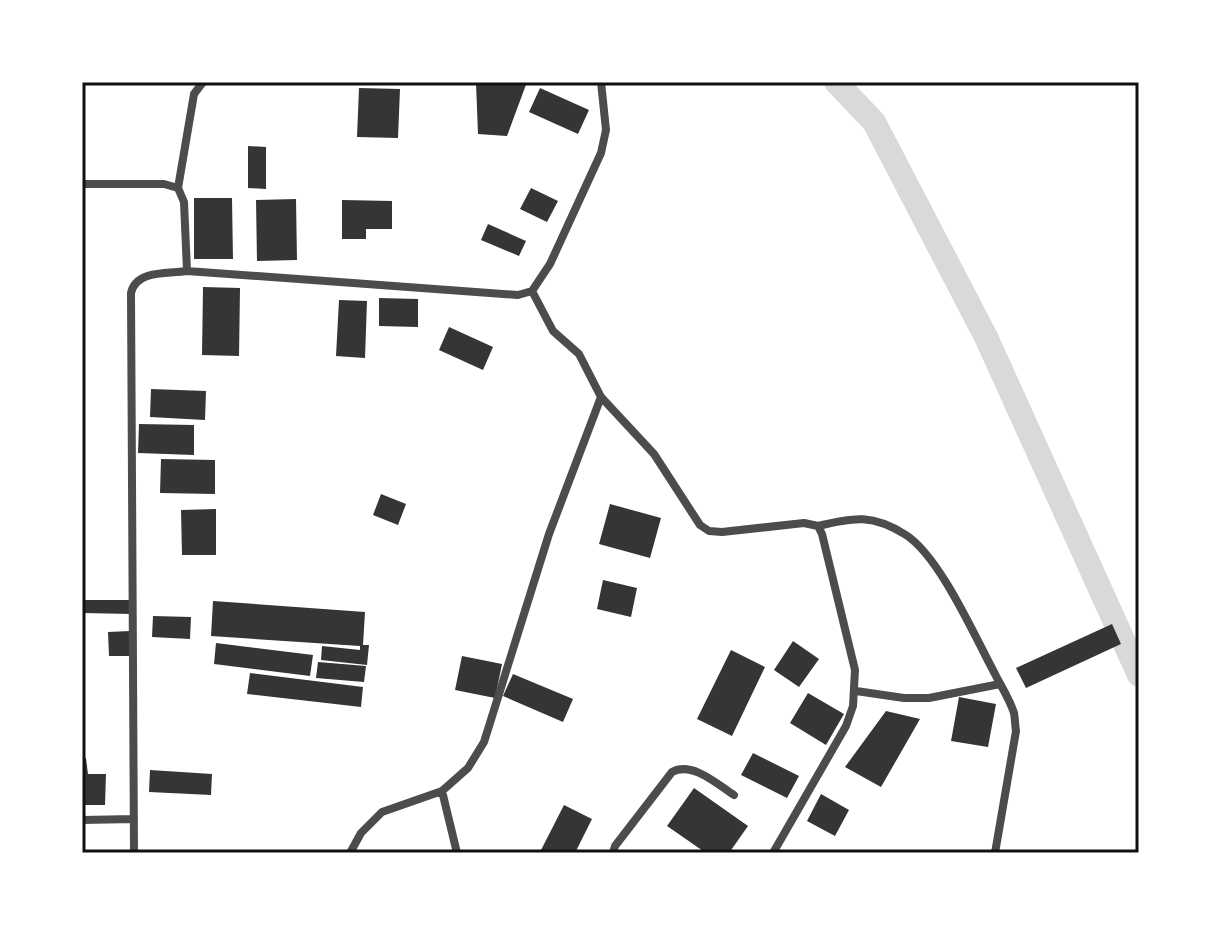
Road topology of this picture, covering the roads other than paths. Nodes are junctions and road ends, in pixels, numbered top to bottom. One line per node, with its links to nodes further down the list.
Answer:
1 (203, 82): 4 (street)
2 (601, 82): 6 (street)
3 (82, 184): 4 (street)
4 (178, 188): 5 (street)
5 (187, 271): 6 (street); 13 (street)
6 (532, 291): 7 (street)
7 (601, 397): 8 (street); 11 (street)
8 (818, 526): 9 (street); 10 (street)
9 (1000, 684): 10 (street); 20 (street)
10 (856, 691): 19 (street)
11 (442, 791): 16 (street); 17 (street)
12 (734, 795): 18 (street)
13 (134, 819): 14 (street); 15 (street)
14 (82, 820)
15 (134, 853)
16 (350, 853)
17 (457, 853)
18 (613, 853)
19 (773, 853)
20 (995, 853)

